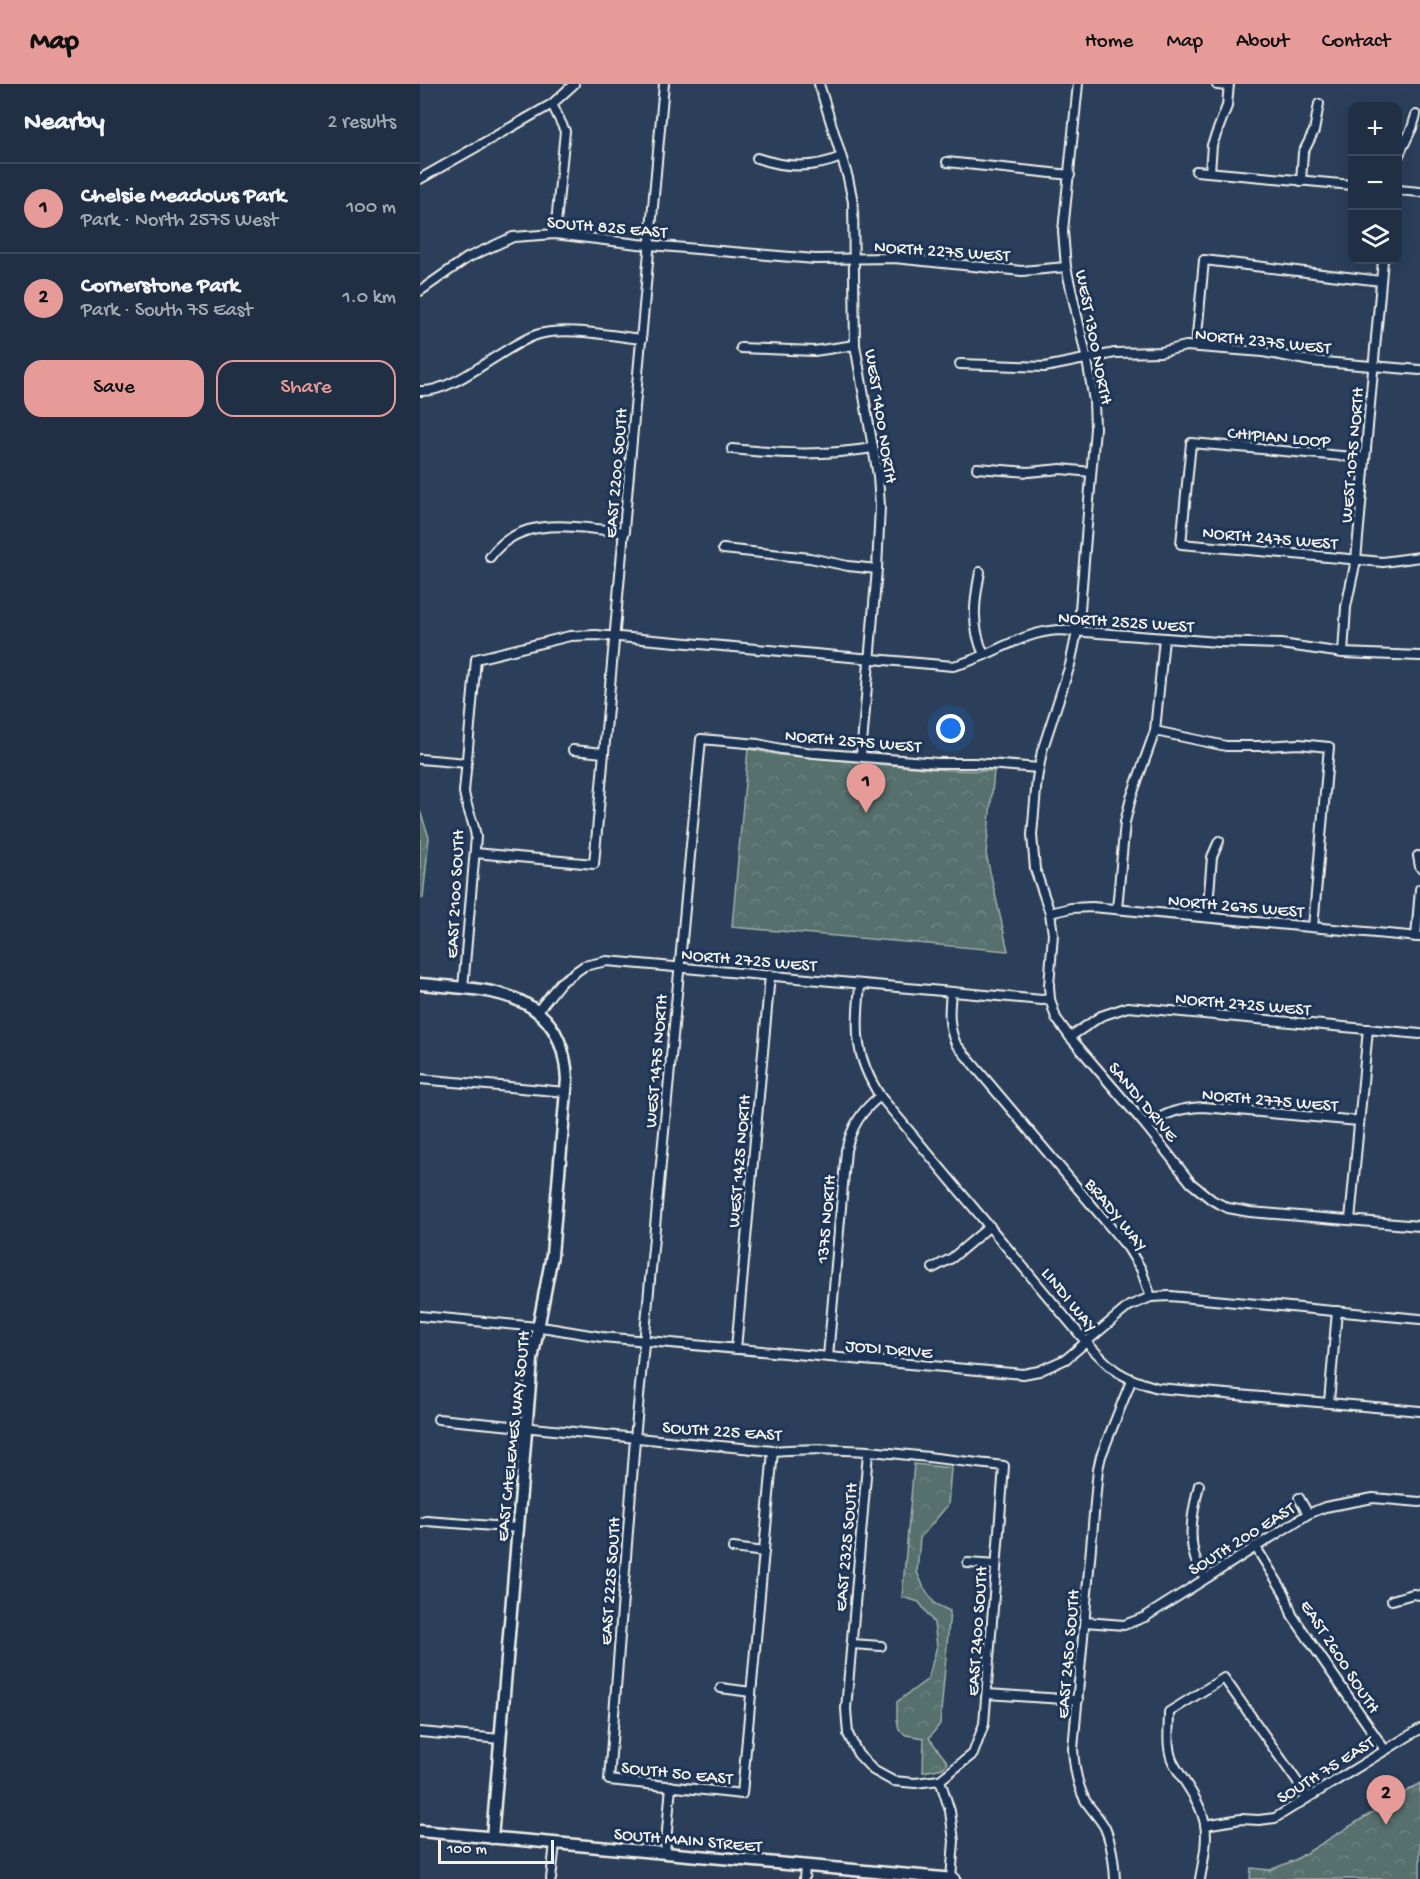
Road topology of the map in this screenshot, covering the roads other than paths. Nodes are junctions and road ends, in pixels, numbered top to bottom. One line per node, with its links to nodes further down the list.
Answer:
1 (574, 84): 7 (street)
2 (664, 84): 23 (street, EAST 2200 SOUTH)
3 (819, 84): 11 (street, WEST 1400 NORTH)
4 (1078, 84): 16 (street, WEST 1300 NORTH)
5 (1217, 85): 6 (street)
6 (1229, 85): 15 (street)
7 (552, 104): 17 (street); 22 (street)
8 (1319, 104): 18 (street)
9 (1416, 115): 10 (street)
10 (1398, 156)
11 (841, 157): 12 (street); 25 (street, WEST 1400 NORTH)
12 (757, 158)
13 (947, 162): 16 (street)
14 (1196, 171): 15 (street)
15 (1210, 172): 18 (street)
16 (1070, 175): 27 (street, WEST 1300 NORTH)
17 (420, 179)
18 (1301, 181): 19 (street)
19 (1348, 185)
20 (1402, 190): 21 (street)
21 (1420, 192)
22 (555, 234): 23 (street, SOUTH 825 EAST); 29 (street, SOUTH 825 EAST)
23 (650, 244): 24 (street, SOUTH 825 EAST); 30 (street, EAST 2200 SOUTH)
24 (815, 259): 25 (street, NORTH 2275 WEST)
25 (854, 259): 27 (street, NORTH 2275 WEST); 31 (street, WEST 1400 NORTH)
26 (1383, 264): 28 (street, WEST 1075 NORTH)
27 (1066, 267): 34 (street, WEST 1300 NORTH)
28 (1381, 281): 32 (street); 36 (street, WEST 1075 NORTH)
29 (420, 291)
30 (642, 339): 38 (street); 44 (street, EAST 2200 SOUTH)
31 (855, 345): 33 (street); 39 (street, WEST 1400 NORTH)
32 (1196, 346): 34 (street, NORTH 2375 WEST); 36 (street, NORTH 2375 WEST)
33 (741, 348)
34 (1087, 360): 35 (street, NORTH 2375 WEST); 43 (street, WEST 1300 NORTH)
35 (960, 364)
36 (1374, 366): 37 (street, NORTH 2375 WEST); 41 (street, WEST 1075 NORTH)
37 (1420, 370)
38 (420, 391)
39 (873, 448): 40 (street); 50 (street, WEST 1400 NORTH)
40 (732, 449)
41 (1365, 458): 45 (street, CHIPIAN LOOP); 49 (street, WEST 1075 NORTH)
42 (977, 468): 43 (street)
43 (1092, 472): 52 (street, WEST 1300 NORTH)
44 (625, 532): 47 (street); 53 (street, EAST 2200 SOUTH)
45 (1181, 544): 49 (street, NORTH 2475 WEST)
46 (723, 549): 50 (street)
47 (490, 557)
48 (1420, 557): 49 (street, NORTH 2475 WEST)
49 (1356, 560): 55 (street, WEST 1075 NORTH)
50 (877, 569): 59 (street, WEST 1400 NORTH)
51 (980, 572): 56 (street)
52 (1077, 632): 54 (street, NORTH 2525 WEST); 56 (street, NORTH 2525 WEST); 67 (street, WEST 1300 NORTH)
53 (615, 637): 58 (street, NORTH 2525 WEST); 59 (street, NORTH 2525 WEST); 63 (street, EAST 2200 SOUTH)
54 (1164, 638): 55 (street, NORTH 2525 WEST); 60 (street)
55 (1342, 653): 57 (street, NORTH 2525 WEST)
56 (984, 656): 59 (street, NORTH 2525 WEST)
57 (1420, 656)
58 (476, 659): 66 (street, EAST 2100 SOUTH)
59 (869, 660): 64 (street, WEST 1400 NORTH)
60 (1155, 731): 73 (street); 76 (street)
61 (701, 739): 64 (street, NORTH 2575 WEST); 78 (street, WEST 1475 NORTH)
62 (573, 750): 63 (street)
63 (604, 753): 69 (street, EAST 2200 SOUTH)
64 (861, 756): 67 (street, NORTH 2575 WEST)
65 (420, 759): 66 (street)
66 (467, 763): 69 (street, EAST 2100 SOUTH)
67 (1039, 768): 74 (street, WEST 1300 NORTH)
68 (1219, 841): 75 (street)
69 (475, 853): 82 (street, EAST 2100 SOUTH)
70 (1418, 856): 71 (street)
71 (1420, 867)
72 (1420, 889): 77 (street)
73 (1118, 909): 74 (street, NORTH 2675 WEST); 75 (street, NORTH 2675 WEST)
74 (1050, 913): 84 (street, WEST 1300 NORTH)
75 (1207, 917): 76 (street, NORTH 2675 WEST)
76 (1313, 927): 77 (street, NORTH 2675 WEST)
77 (1418, 937)
78 (679, 968): 79 (street, NORTH 2725 WEST); 85 (street, NORTH 2725 WEST); 103 (street, WEST 1475 NORTH)
79 (770, 975): 81 (street, NORTH 2725 WEST); 105 (street, WEST 1425 NORTH)
80 (420, 984): 82 (street)
81 (860, 985): 83 (street); 91 (street, LINDI WAY)
82 (463, 988): 85 (street)
83 (951, 992): 84 (street); 98 (street, BRADY WAY)
84 (1050, 999): 88 (street, SANDI DRIVE)
85 (537, 1012): 90 (street, EAST CHELEMES WAY SOUTH)
86 (1368, 1029): 87 (street, NORTH 2725 WEST); 88 (street, NORTH 2725 WEST); 92 (street)
87 (1420, 1034)
88 (1070, 1037): 93 (street, SANDI DRIVE)
89 (420, 1079): 90 (street)
90 (566, 1092): 102 (street, EAST CHELEMES WAY SOUTH)
91 (880, 1096): 95 (street, LINDI WAY); 106 (street, 1375 NORTH)
92 (1359, 1121): 93 (street, NORTH 2775 WEST); 94 (street)
93 (1147, 1126): 94 (street, SANDI DRIVE)
94 (1350, 1220): 96 (street, SANDI DRIVE)
95 (990, 1226): 97 (street); 104 (street, LINDI WAY)
96 (1420, 1226)
97 (933, 1268)
98 (1151, 1297): 99 (street); 104 (street, JODI DRIVE)
99 (1337, 1311): 101 (street); 109 (street)
100 (420, 1316): 102 (street, JODI DRIVE)
101 (1420, 1319)
102 (539, 1327): 103 (street, JODI DRIVE); 112 (street, EAST CHELEMES WAY SOUTH)
103 (645, 1341): 105 (street, JODI DRIVE); 108 (street, WEST 1475 NORTH)
104 (1086, 1342): 106 (street, JODI DRIVE); 107 (street, LINDI WAY)
105 (736, 1348): 106 (street, JODI DRIVE)
106 (828, 1357)
107 (1131, 1381): 109 (street, LINDI WAY); 131 (street, EAST 2450 SOUTH)
108 (641, 1385): 113 (street, EAST 2225 SOUTH)
109 (1329, 1402): 110 (street, LINDI WAY)
110 (1420, 1411)
111 (438, 1419): 112 (street, SOUTH 225 EAST)
112 (527, 1428): 113 (street, SOUTH 225 EAST); 122 (street, EAST CHELEMES WAY SOUTH)
113 (635, 1439): 114 (street, SOUTH 225 EAST); 142 (street, EAST 2225 SOUTH)
114 (773, 1451): 115 (street, SOUTH 225 EAST); 125 (street)
115 (868, 1453): 116 (street, SOUTH 225 EAST); 132 (street, EAST 2325 SOUTH)
116 (1004, 1466): 127 (street, EAST 2400 SOUTH)
117 (1199, 1485): 128 (street)
118 (1299, 1498): 120 (street)
119 (1420, 1502): 120 (street, SOUTH 200 EAST)
120 (1308, 1514): 123 (street, SOUTH 200 EAST)
121 (420, 1523): 122 (street)
122 (519, 1528): 140 (street, EAST CHELEMES WAY SOUTH)
123 (1255, 1546): 128 (street, SOUTH 200 EAST); 141 (street, EAST 2600 SOUTH)
124 (733, 1548): 125 (street)
125 (764, 1552): 135 (street)
126 (968, 1563): 127 (street)
127 (996, 1565): 136 (street, EAST 2400 SOUTH)
128 (1205, 1578): 131 (street, SOUTH 200 EAST)
129 (1420, 1595): 130 (street)
130 (1392, 1600)
131 (1085, 1622): 137 (street, EAST 2450 SOUTH)
132 (852, 1644): 133 (street); 143 (street, EAST 2325 SOUTH)
133 (881, 1646)
134 (721, 1688): 135 (street)
135 (751, 1692): 144 (street, SOUTH 50 EAST)
136 (987, 1694): 137 (street); 143 (street, EAST 2400 SOUTH)
137 (1078, 1700): 155 (street, EAST 2450 SOUTH)
138 (1420, 1729): 141 (street, SOUTH 75 EAST)
139 (420, 1732): 140 (street)
140 (501, 1739): 148 (street, EAST CHELEMES WAY SOUTH)
141 (1385, 1750): 145 (street, SOUTH 75 EAST)
142 (609, 1780): 144 (street, SOUTH 50 EAST)
143 (940, 1780): 154 (street)
144 (671, 1786): 150 (street)
145 (1308, 1797): 146 (street, SOUTH 75 EAST); 146 (street)
146 (1205, 1825): 156 (street)
147 (420, 1831): 148 (street, SOUTH MAIN STREET)
148 (492, 1838): 149 (street, SOUTH MAIN STREET)
149 (555, 1843): 150 (street, SOUTH MAIN STREET); 152 (street)
150 (665, 1853): 151 (street, SOUTH MAIN STREET)
151 (805, 1866): 153 (street); 154 (street, SOUTH MAIN STREET)
152 (551, 1879)
153 (804, 1879)
154 (952, 1879)
155 (1115, 1879)
156 (1200, 1879)

